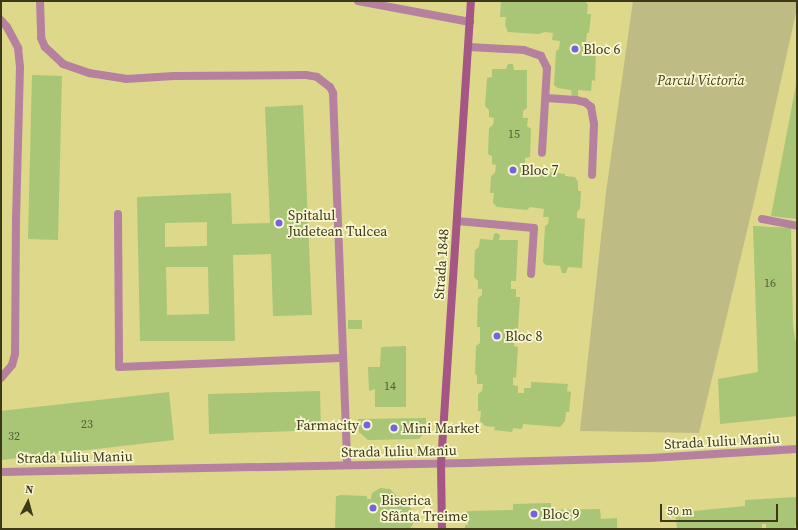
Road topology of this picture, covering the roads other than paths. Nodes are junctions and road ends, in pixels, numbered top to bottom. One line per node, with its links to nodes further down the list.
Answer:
1 (40, 1): 15 (street)
2 (358, 1): 5 (street)
3 (471, 1): 5 (main road, Strada 1848)
4 (1, 20): 16 (street)
5 (470, 22): 6 (main road, Strada 1848)
6 (469, 47): 7 (street); 12 (main road, Strada 1848)
7 (546, 98): 8 (street); 9 (street)
8 (542, 154)
9 (592, 175)
10 (118, 214): 15 (street)
11 (762, 220): 13 (street)
12 (457, 221): 14 (street); 19 (main road, Strada 1848)
13 (797, 226)
14 (531, 274)
15 (341, 358): 18 (street)
16 (1, 378)
17 (797, 449): 19 (street, Strada Iuliu Maniu)
18 (347, 464): 19 (street, Strada Iuliu Maniu); 20 (street, Strada Iuliu Maniu)
19 (441, 464): 21 (main road, Strada 1848)
20 (1, 472)
21 (442, 529)

